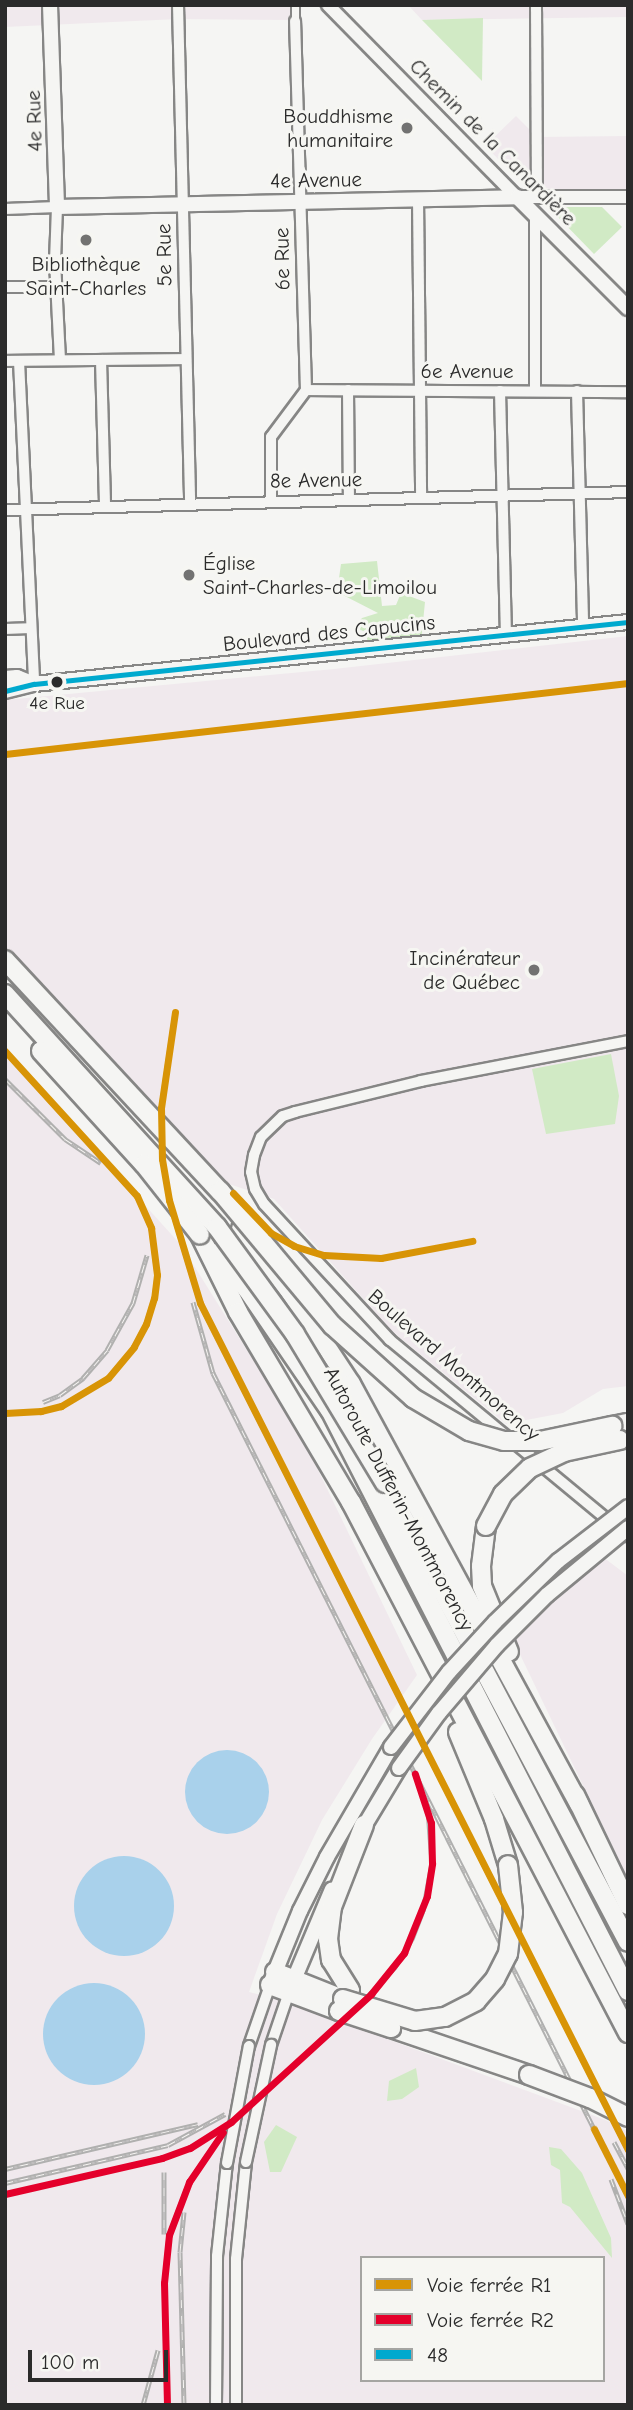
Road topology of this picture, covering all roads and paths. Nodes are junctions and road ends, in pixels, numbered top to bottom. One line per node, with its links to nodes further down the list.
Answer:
1 (50, 5): 13 (main road, 4e Rue)
2 (178, 5): 12 (street, 5e Rue)
3 (295, 5): 6 (street, 6e Rue)
4 (328, 5): 7 (street, Chemin de la Canardière)
5 (536, 5): 8 (street)
6 (295, 21): 11 (street, 6e Rue)
7 (517, 197): 8 (street, 4e Avenue); 10 (main road, 4e Avenue); 15 (main road, Chemin de la Canardière)
8 (537, 197): 9 (street, 4e Avenue)
9 (628, 197)
10 (418, 198): 11 (main road, 4e Avenue); 26 (street)
11 (301, 202): 12 (main road, 4e Avenue); 24 (street, 6e Rue)
12 (182, 204): 13 (main road, 4e Avenue); 19 (street, 5e Rue)
13 (57, 207): 14 (street, 4e Avenue); 17 (street, 4e Rue)
14 (5, 209)
15 (535, 216): 18 (main road, Chemin de la Canardière); 28 (street)
16 (5, 287): 17 (street)
17 (57, 287): 20 (street, 4e Rue)
18 (628, 308)
19 (186, 359): 21 (street); 37 (street, 5e Rue)
20 (60, 360): 21 (street); 23 (street)
21 (101, 360): 38 (street)
22 (5, 361): 23 (street)
23 (19, 361): 39 (street)
24 (306, 390): 25 (street, 6e Avenue); 36 (street)
25 (348, 390): 26 (street, 6e Avenue); 35 (street)
26 (418, 390): 27 (street, 6e Avenue); 34 (street)
27 (500, 391): 28 (street, 6e Avenue); 33 (street)
28 (535, 391): 29 (street, 6e Avenue)
29 (577, 391): 30 (street, 6e Avenue); 32 (street)
30 (628, 392)
31 (628, 492): 32 (street, 8e Avenue)
32 (579, 494): 33 (street, 8e Avenue); 42 (street)
33 (502, 496): 34 (street, 8e Avenue); 45 (street)
34 (421, 497): 35 (street, 8e Avenue)
35 (349, 499): 36 (street, 8e Avenue)
36 (271, 500): 37 (street, 8e Avenue)
37 (190, 504): 38 (street, 8e Avenue)
38 (105, 506): 39 (street, 8e Avenue)
39 (24, 509): 40 (street, 8e Avenue); 43 (street)
40 (5, 510)
41 (628, 622): 42 (main road, Boulevard des Capucins)
42 (583, 627): 45 (main road, Boulevard des Capucins)
43 (30, 628): 44 (street); 47 (street)
44 (5, 629)
45 (506, 636): 47 (main road, Boulevard des Capucins)
46 (5, 678): 47 (main road, Boulevard des Capucins)
47 (34, 684): 48 (main road, Boulevard des Capucins)
48 (5, 691)
49 (5, 960): 53 (highway, bridge)
50 (5, 994): 56 (highway, Autoroute Dufferin-Montmorency, bridge)
51 (5, 1012): 54 (highway, Autoroute Dufferin-Montmorency, bridge)
52 (628, 1041): 59 (street, Boulevard Montmorency)
53 (185, 1157): 55 (highway, bridge); 56 (highway, bridge)
54 (200, 1235): 56 (highway, Autoroute Dufferin-Montmorency); 60 (highway)
55 (622, 1430): 61 (highway, bridge)
56 (385, 1483): 61 (highway); 64 (highway, Autoroute Dufferin-Montmorency); 67 (highway, Autoroute Dufferin-Montmorency)
57 (628, 1507): 65 (main road, bridge)
58 (628, 1528): 62 (main road, bridge)
59 (628, 1536)
60 (396, 1591): 68 (highway, bridge); 69 (highway)
61 (579, 1804): 63 (highway)
62 (364, 1825): 66 (main road); 68 (highway)
63 (628, 1905)
64 (628, 1941)
65 (273, 1978): 66 (highway); 71 (street, bridge)
66 (291, 1986): 68 (highway); 72 (street, bridge)
67 (628, 1991)
68 (344, 2000): 70 (highway, bridge)
69 (628, 2033)
70 (628, 2117)
71 (216, 2405)
72 (236, 2405)

